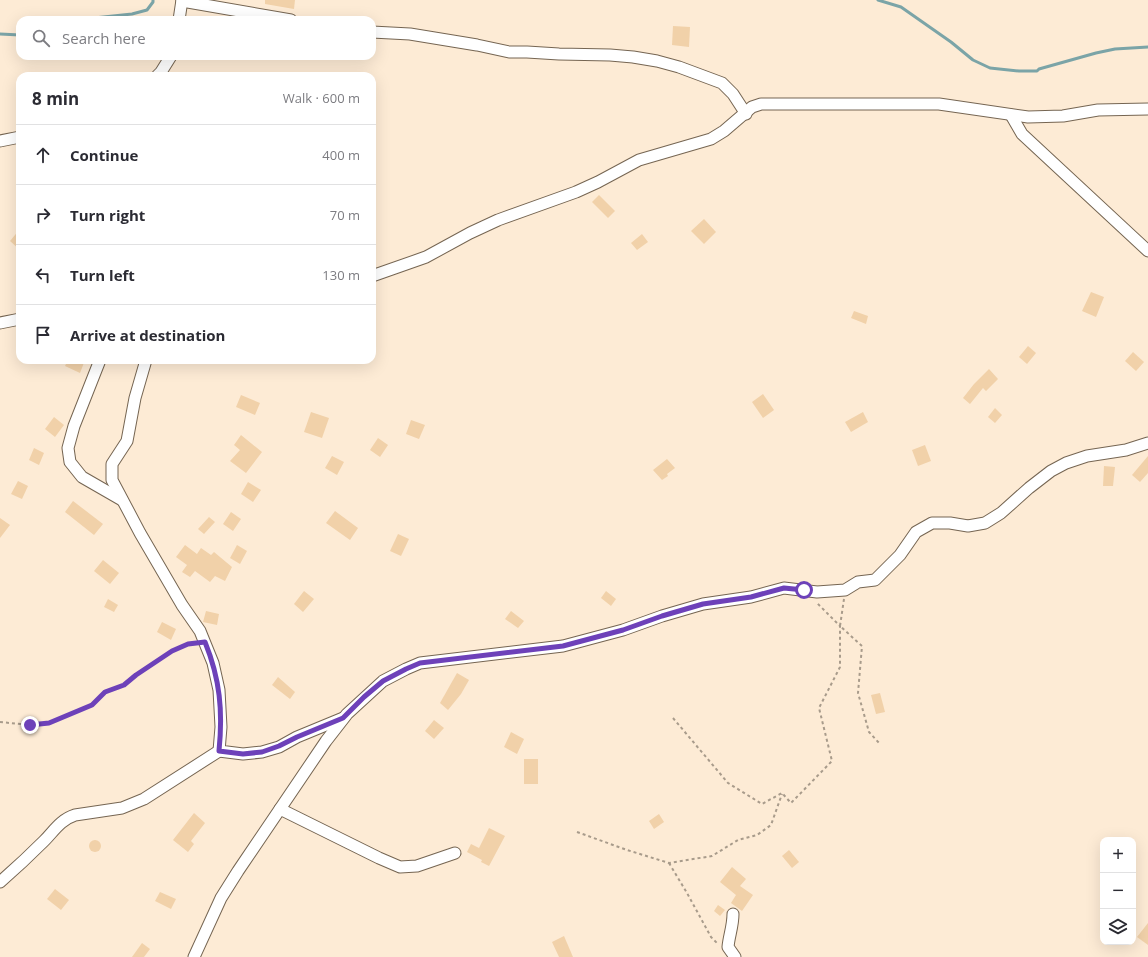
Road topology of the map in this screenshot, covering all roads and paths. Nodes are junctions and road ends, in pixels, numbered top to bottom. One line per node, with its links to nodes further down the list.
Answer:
1 (182, 0): 2 (street); 3 (street)
2 (180, 16)
3 (269, 16)
4 (376, 32): 8 (street)
5 (168, 60): 6 (street)
6 (161, 72)
7 (1148, 109): 9 (street)
8 (746, 114): 9 (street); 13 (street)
9 (1011, 115): 12 (street)
10 (16, 138): 11 (street)
11 (0, 141)
12 (1148, 251)
13 (376, 275)
14 (16, 320): 15 (street)
15 (0, 323)
16 (98, 364): 19 (street)
17 (145, 364): 19 (street)
18 (1148, 443): 21 (street)
19 (122, 500): 23 (street)
20 (804, 590): 21 (street); 22 (path); 24 (street)
21 (845, 590): 22 (path)
22 (840, 626): 27 (path); 29 (path)
23 (205, 642): 26 (path); 28 (street)
24 (343, 718): 28 (street); 30 (street)
25 (673, 718): 29 (path)
26 (0, 722)
27 (880, 744)
28 (219, 751): 34 (street)
29 (782, 793): 33 (path)
30 (280, 809): 32 (street); 37 (street)
31 (577, 832): 33 (path)
32 (455, 853)
33 (669, 863): 36 (path)
34 (0, 882)
35 (733, 914): 36 (street)
36 (733, 955)
37 (194, 957)

